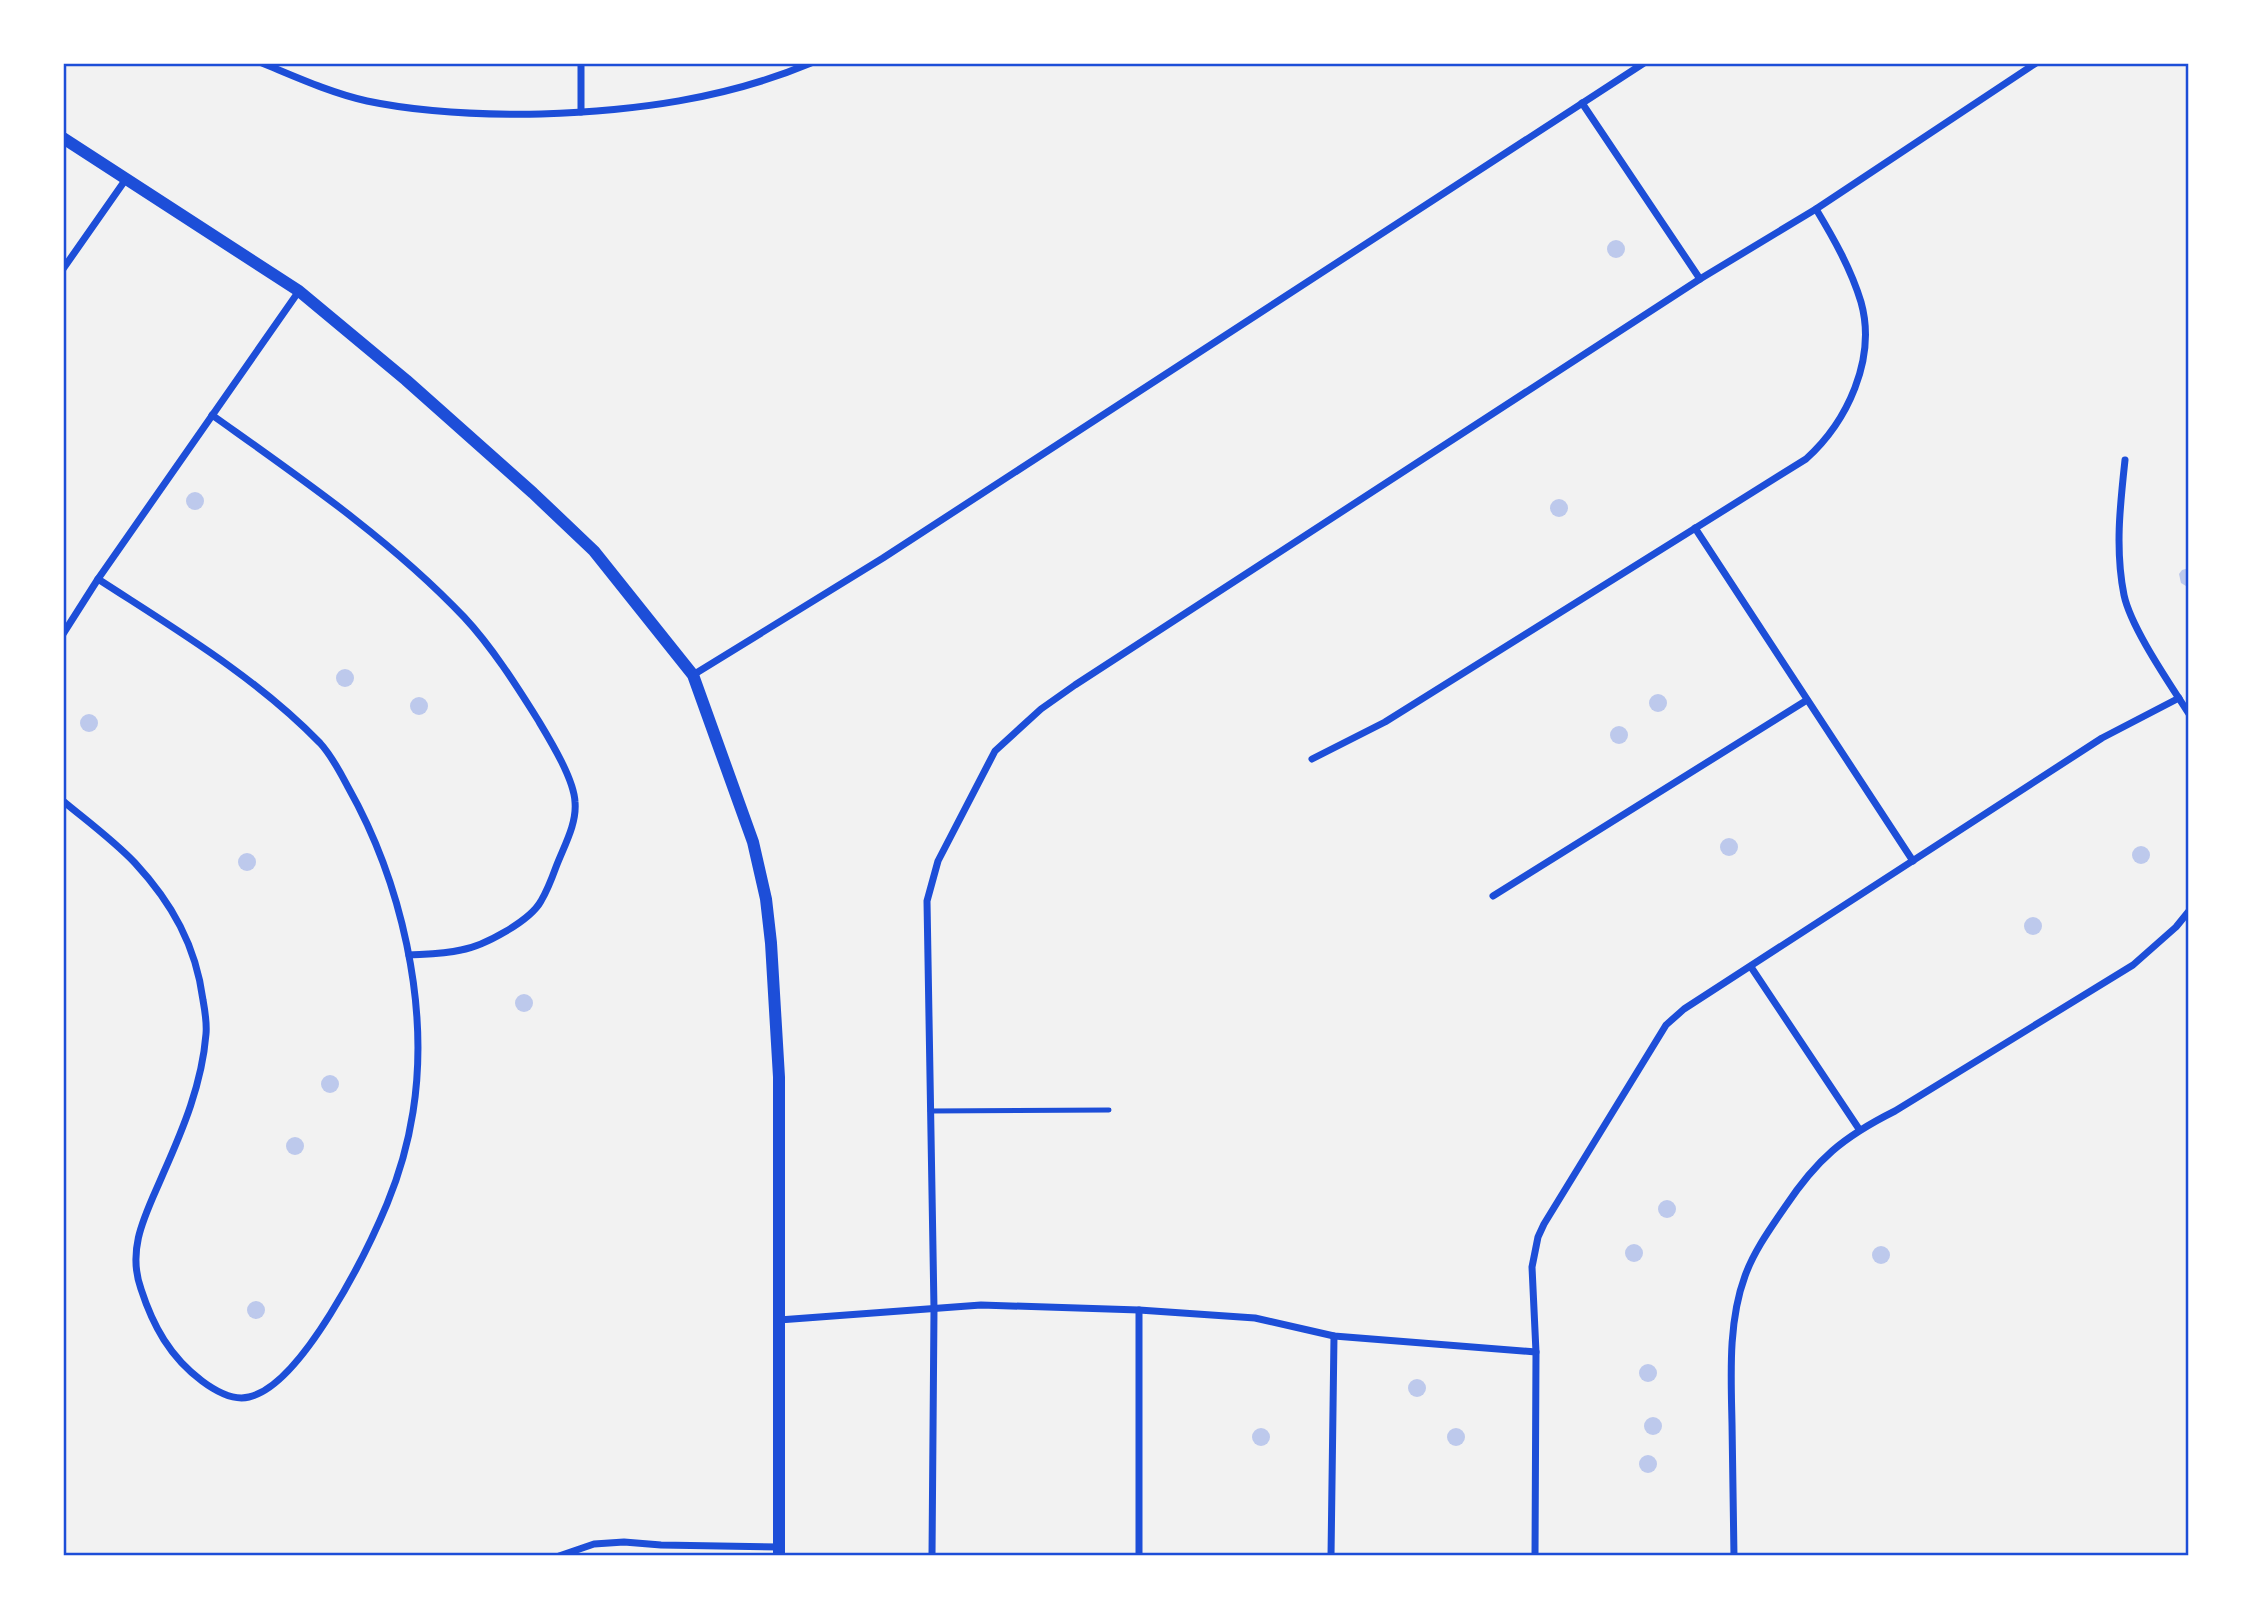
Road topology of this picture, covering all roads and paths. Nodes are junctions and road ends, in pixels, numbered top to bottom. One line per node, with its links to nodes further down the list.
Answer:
1 (262, 63): 7 (street)
2 (581, 63): 7 (street)
3 (811, 63): 7 (street)
4 (1643, 63): 6 (street)
5 (2036, 63): 10 (street)
6 (1582, 103): 12 (street); 19 (street)
7 (581, 112)
8 (63, 138): 9 (street)
9 (126, 178): 11 (street); 13 (street)
10 (1816, 209): 12 (street); 16 (street)
11 (63, 269)
12 (1700, 279): 31 (street)
13 (299, 291): 14 (street); 19 (street)
14 (212, 415): 17 (street); 28 (street)
15 (2125, 460): 20 (street)
16 (1695, 528): 21 (street); 23 (street)
17 (98, 579): 18 (street); 28 (street)
18 (63, 634)
19 (693, 676): 35 (street)
20 (2179, 698): 22 (street); 25 (street)
21 (1807, 700): 25 (street); 26 (street)
22 (2189, 714)
23 (1312, 759)
24 (63, 801): 28 (street)
25 (1913, 861): 29 (street)
26 (1493, 896)
27 (2189, 911): 32 (street)
28 (409, 955)
29 (1751, 967): 32 (street); 37 (street)
30 (1109, 1110): 31 (lane)
31 (930, 1111): 33 (street)
32 (1858, 1129): 44 (street)
33 (934, 1309): 34 (street); 35 (street); 40 (street)
34 (1139, 1310): 36 (street); 41 (street)
35 (779, 1320): 38 (street)
36 (1334, 1336): 37 (street); 42 (street)
37 (1536, 1352): 43 (street)
38 (779, 1551): 39 (street)
39 (559, 1556)
40 (932, 1556)
41 (1139, 1556)
42 (1331, 1556)
43 (1535, 1556)
44 (1734, 1556)

